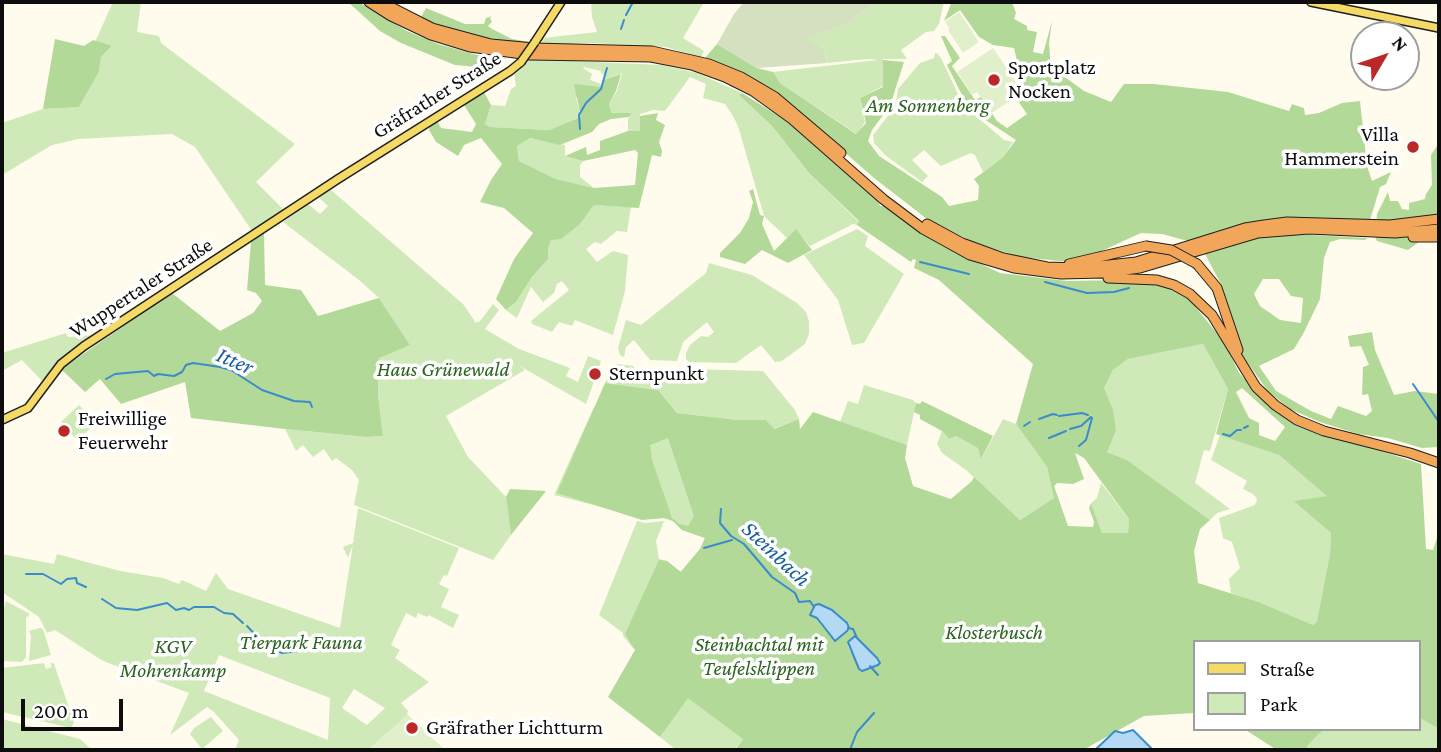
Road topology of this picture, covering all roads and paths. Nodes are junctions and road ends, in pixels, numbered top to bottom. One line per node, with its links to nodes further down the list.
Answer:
1 (369, 2): 12 (highway)
2 (382, 2): 11 (highway)
3 (561, 2): 6 (main road, Gräfrather Straße, bridge)
4 (1311, 2): 5 (main road)
5 (1439, 28)
6 (311, 197): 14 (main road, Wuppertaler Straße)
7 (1439, 219): 9 (highway)
8 (1439, 229): 9 (highway)
9 (1371, 230): 10 (highway); 11 (highway); 12 (highway)
10 (1439, 237)
11 (1047, 267): 13 (highway, bridge)
12 (1082, 275): 13 (highway)
13 (1239, 357): 15 (highway)
14 (2, 420)
15 (1439, 461)

